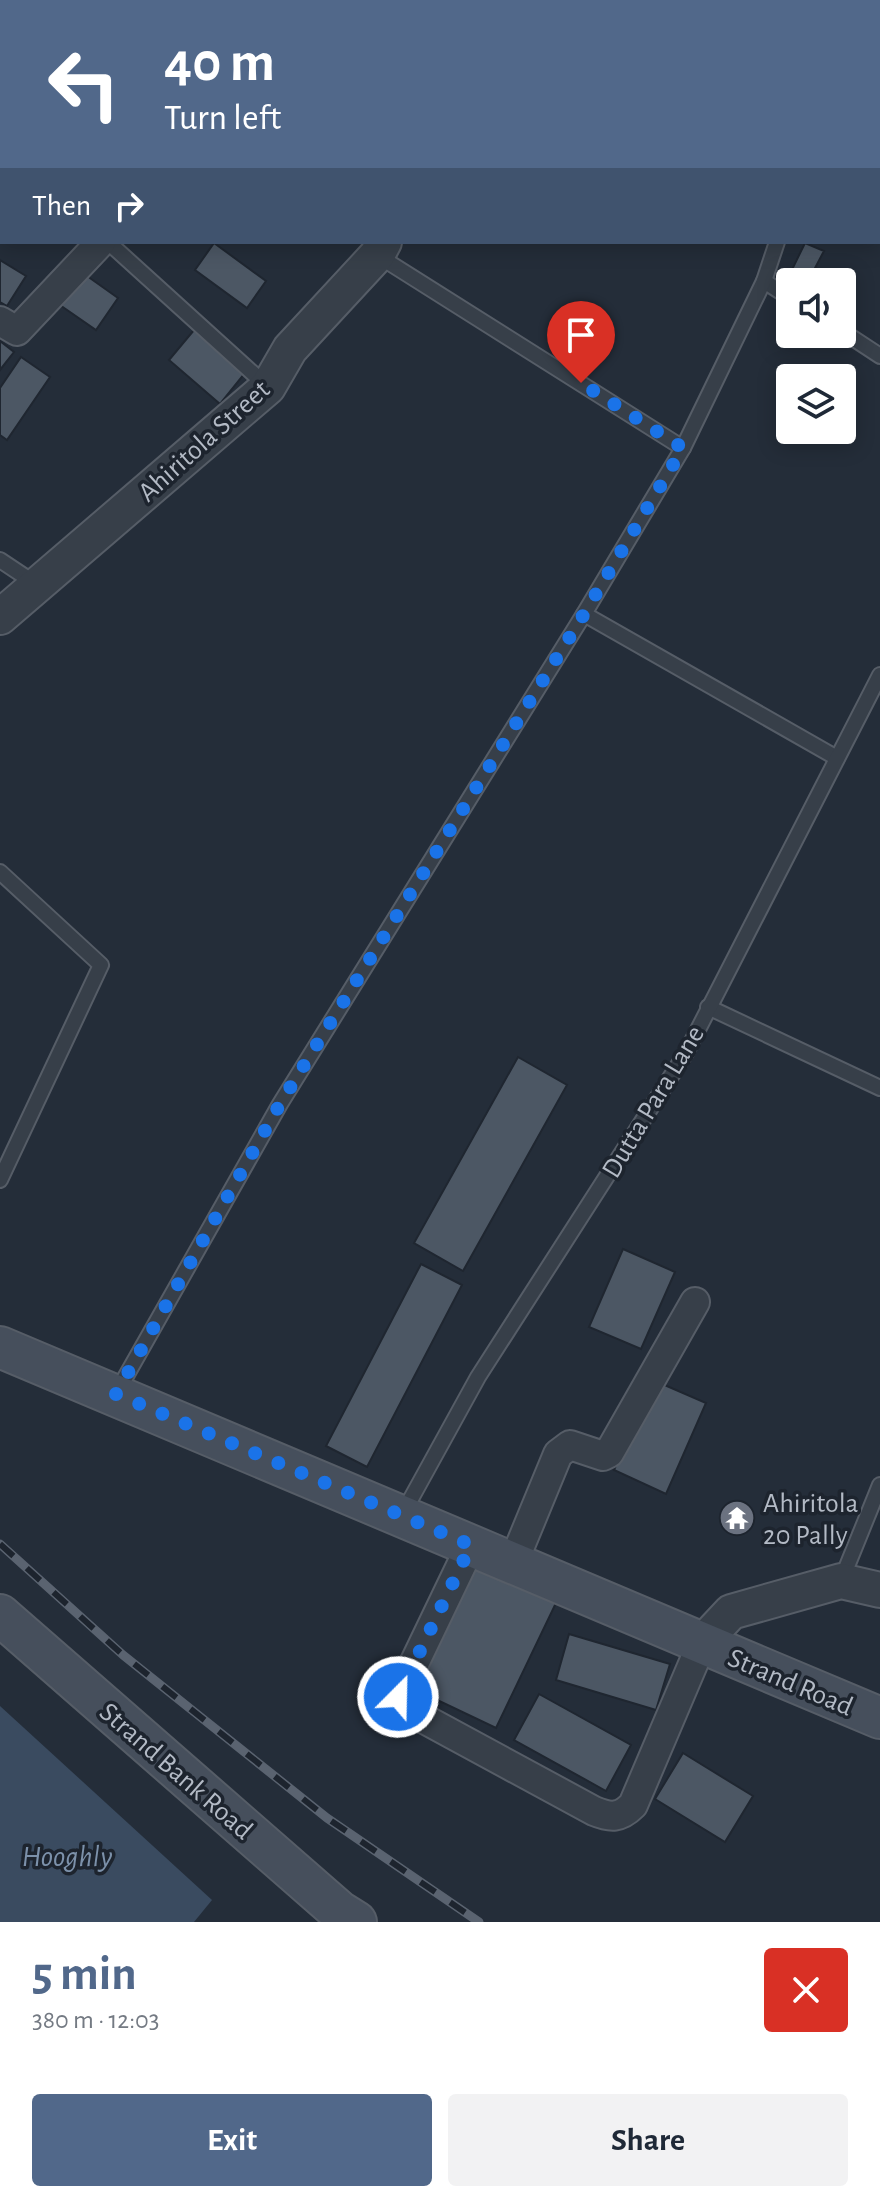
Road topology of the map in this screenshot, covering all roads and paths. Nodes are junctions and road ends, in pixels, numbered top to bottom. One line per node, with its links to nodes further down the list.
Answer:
1 (99, 244): 7 (street)
2 (110, 244): 10 (lane)
3 (776, 244): 5 (lane)
4 (380, 248): 10 (street, Ahiritola Street); 11 (lane)
5 (764, 281): 6 (lane); 11 (lane)
6 (776, 289)
7 (0, 321)
8 (856, 340): 9 (lane)
9 (880, 356)
10 (268, 387): 13 (street, Ahiritola Street)
11 (683, 448): 14 (lane)
12 (0, 560): 13 (lane)
13 (36, 585): 15 (street, Ahiritola Street)
14 (584, 614): 17 (lane); 24 (lane)
15 (0, 617)
16 (880, 675): 17 (lane, Dutta Para Lane)
17 (837, 758): 19 (lane, Dutta Para Lane)
18 (0, 872): 21 (lane)
19 (708, 1007): 20 (lane); 26 (lane, Dutta Para Lane)
20 (880, 1088)
21 (0, 1180)
22 (695, 1302): 28 (street)
23 (0, 1347): 24 (main road, Strand Road)
24 (116, 1394): 26 (main road, Strand Road)
25 (880, 1485): 29 (lane)
26 (401, 1515): 27 (main road, Strand Road)
27 (471, 1545): 28 (main road, Strand Road); 32 (street)
28 (513, 1563): 32 (main road, Strand Road)
29 (841, 1581): 30 (street); 32 (street)
30 (880, 1590)
31 (0, 1615): 34 (main road, Strand Bank Road)
32 (702, 1643): 33 (main road, Strand Road)
33 (880, 1718)
34 (356, 1922)

